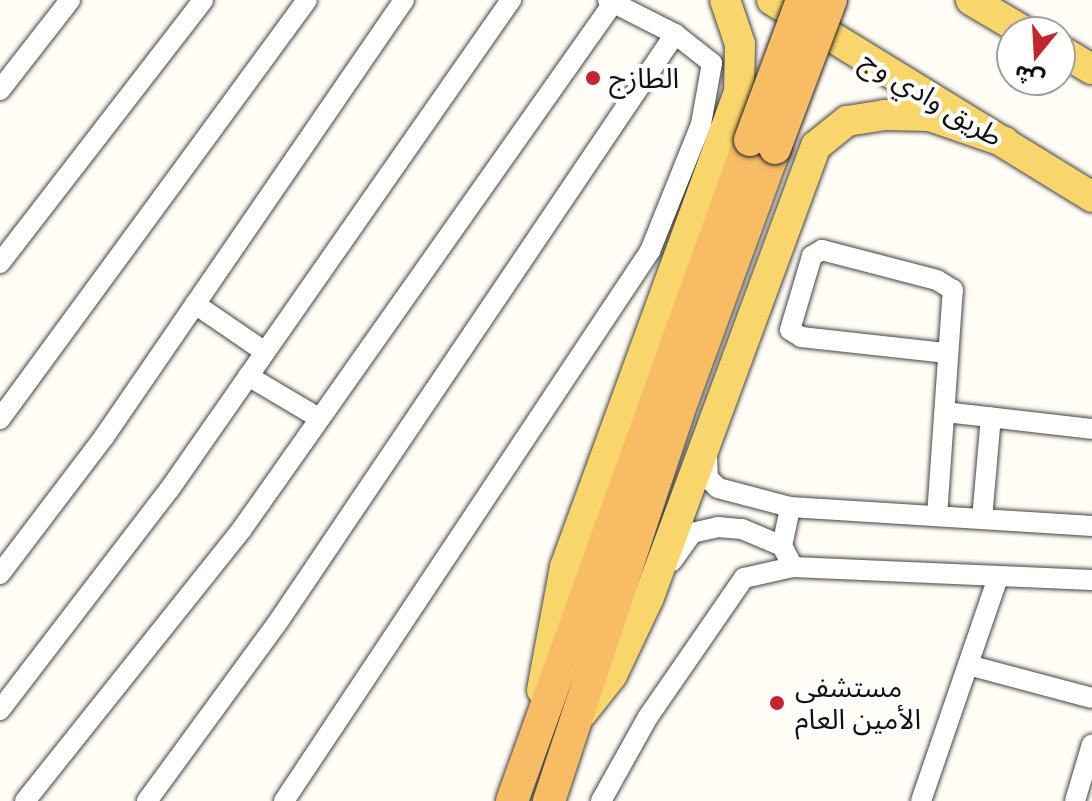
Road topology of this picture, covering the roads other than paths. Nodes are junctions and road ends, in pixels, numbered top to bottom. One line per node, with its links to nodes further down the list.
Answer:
1 (70, 0): 16 (street)
2 (203, 0): 20 (street)
3 (307, 0): 28 (street)
4 (404, 0): 21 (street)
5 (511, 0): 22 (street)
6 (725, 0): 45 (main road)
7 (772, 0): 17 (main road, طريق وادي وج)
8 (802, 0): 18 (highway, bridge)
9 (831, 0): 18 (highway, bridge)
10 (971, 0): 13 (main road)
11 (1002, 0): 14 (main road)
12 (610, 1): 15 (street); 27 (street)
13 (1000, 16)
14 (1015, 16)
15 (675, 34): 48 (street); 49 (street)
16 (0, 90)
17 (1005, 142): 19 (main road, طريق وادي وج); 30 (main road)
18 (762, 144): 44 (highway); 45 (highway)
19 (1089, 196)
20 (0, 263)
21 (195, 304): 22 (street); 37 (street)
22 (265, 352): 24 (street)
23 (947, 353): 23 (street); 25 (street)
24 (248, 376): 27 (street); 43 (street)
25 (945, 412): 26 (street); 32 (street)
26 (991, 417): 29 (street); 33 (street)
27 (319, 418): 47 (street)
28 (0, 419)
29 (1092, 429)
30 (707, 447): 31 (street); 40 (main road)
31 (790, 507): 32 (street); 35 (street)
32 (937, 516): 33 (street)
33 (982, 519): 34 (street)
34 (1092, 526)
35 (782, 546): 36 (street); 40 (street)
36 (793, 567): 38 (street); 52 (street)
37 (0, 574)
38 (998, 577): 39 (street); 41 (street)
39 (1092, 580)
40 (649, 597): 44 (main road)
41 (968, 665): 42 (street); 53 (street)
42 (1092, 698)
43 (0, 710)
44 (582, 713): 51 (highway)
45 (532, 740): 50 (highway)
46 (1091, 748): 54 (street)
47 (25, 801)
48 (147, 801)
49 (284, 801)
50 (512, 801)
51 (549, 801)
52 (601, 801)
53 (921, 801)
54 (1075, 801)

